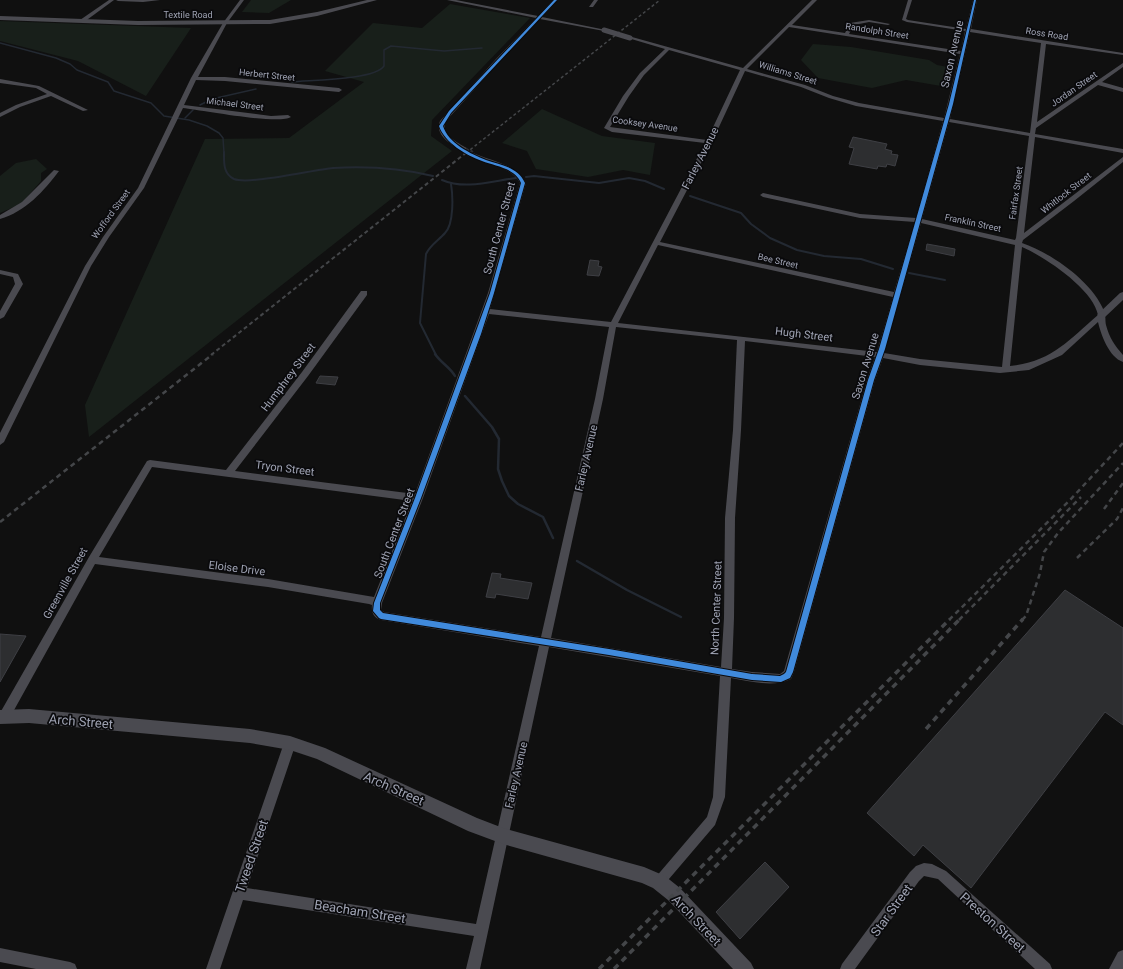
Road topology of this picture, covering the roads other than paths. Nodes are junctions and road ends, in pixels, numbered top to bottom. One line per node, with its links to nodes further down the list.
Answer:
1 (112, 0): 15 (street)
2 (118, 0): 3 (street)
3 (158, 0)
4 (242, 0): 16 (street, Wofford Street)
5 (374, 0): 16 (street, Textile Road)
6 (449, 0): 13 (street, Williams Street)
7 (556, 0): 13 (street)
8 (596, 0): 12 (street)
9 (815, 0): 18 (street, Farley Avenue)
10 (910, 0): 19 (street, Ross Road)
11 (975, 0): 19 (street, Saxon Avenue)
12 (591, 6)
13 (539, 17): 22 (street, Williams Street, bridge); 53 (street, South Center Street)
14 (0, 18): 15 (street, Textile Road)
15 (82, 21): 16 (street, Textile Road)
16 (225, 23): 27 (street, Wofford Street)
17 (888, 24): 20 (street)
18 (789, 26): 20 (street, Randolph Street); 26 (street, Farley Avenue)
19 (968, 31): 21 (street, Ross Road); 23 (street, Saxon Avenue)
20 (847, 34): 23 (street, Randolph Street)
21 (1044, 42): 24 (street, Ross Road); 38 (street, Fairfax Street)
22 (668, 49): 26 (street, Williams Street); 40 (street, Cooksey Avenue)
23 (963, 52): 37 (street, Saxon Avenue)
24 (1123, 54)
25 (1123, 65): 29 (street, Jordan Street)
26 (744, 69): 37 (street, Williams Street); 40 (street, Farley Avenue)
27 (194, 78): 30 (street, Herbert Street); 33 (street, Wofford Street)
28 (0, 82): 32 (street)
29 (1099, 83): 31 (street); 38 (street, Jordan Street)
30 (339, 90)
31 (1123, 90)
32 (51, 94): 34 (street); 35 (street)
33 (180, 106): 36 (street, Michael Street); 61 (street, Wofford Street)
34 (85, 110)
35 (0, 115)
36 (288, 117)
37 (946, 121): 39 (street, Williams Street); 46 (street, Saxon Avenue)
38 (1034, 127): 39 (street, Fairfax Street)
39 (1033, 136): 41 (street, Williams Street); 47 (street, Fairfax Street)
40 (708, 142): 48 (street, Farley Avenue)
41 (1123, 151)
42 (1123, 159): 47 (street, Whitlock Street)
43 (56, 171): 45 (street)
44 (763, 195): 46 (street, Franklin Street)
45 (0, 217)
46 (917, 221): 47 (street, Franklin Street); 51 (street, Saxon Avenue)
47 (1018, 241): 54 (street, Franklin Street); 60 (street, Fairfax Street)
48 (656, 242): 51 (street, Bee Street); 56 (street, Farley Avenue)
49 (0, 272): 55 (street)
50 (364, 294): 63 (street, Humphrey Street)
51 (896, 295): 58 (street, Saxon Avenue)
52 (1123, 295): 54 (street)
53 (486, 311): 56 (street, Hugh Street); 64 (street, South Center Street)
54 (1102, 315): 59 (street, Franklin Street); 60 (street, Hugh Street)
55 (0, 317)
56 (613, 325): 57 (street, Hugh Street); 67 (street, Farley Avenue)
57 (741, 338): 58 (street, Hugh Street); 68 (street, North Center Street)
58 (879, 355): 60 (street, Hugh Street); 68 (street, Saxon Avenue)
59 (1123, 359)
60 (1006, 370)
61 (0, 442)
62 (150, 463): 63 (street, Tryon Street); 65 (street, Greenville Street)
63 (228, 473): 64 (street, Tryon Street)
64 (418, 498): 66 (street, South Center Street)
65 (92, 560): 66 (street, Eloise Drive); 69 (street, Greenville Street)
66 (377, 603): 67 (street)
67 (546, 643): 68 (street); 71 (street, Farley Avenue)
68 (726, 673): 73 (street, North Center Street)
69 (2, 717): 70 (street, Arch Street)
70 (290, 743): 71 (street, Arch Street); 74 (street, Tweed Street)
71 (502, 836): 73 (street, Arch Street); 75 (street, Farley Avenue)
72 (942, 875): 82 (street, Star Street); 83 (street, Preston Street)
73 (659, 882): 81 (street, Arch Street)
74 (239, 892): 75 (street, Beacham Street); 79 (street, Tweed Street)
75 (481, 931): 80 (street, Farley Avenue)
76 (0, 955): 78 (street)
77 (1123, 957): 84 (street)
78 (70, 969)
79 (213, 969)
80 (473, 969)
81 (745, 969)
82 (847, 969)
83 (1045, 969)
84 (1116, 969)

